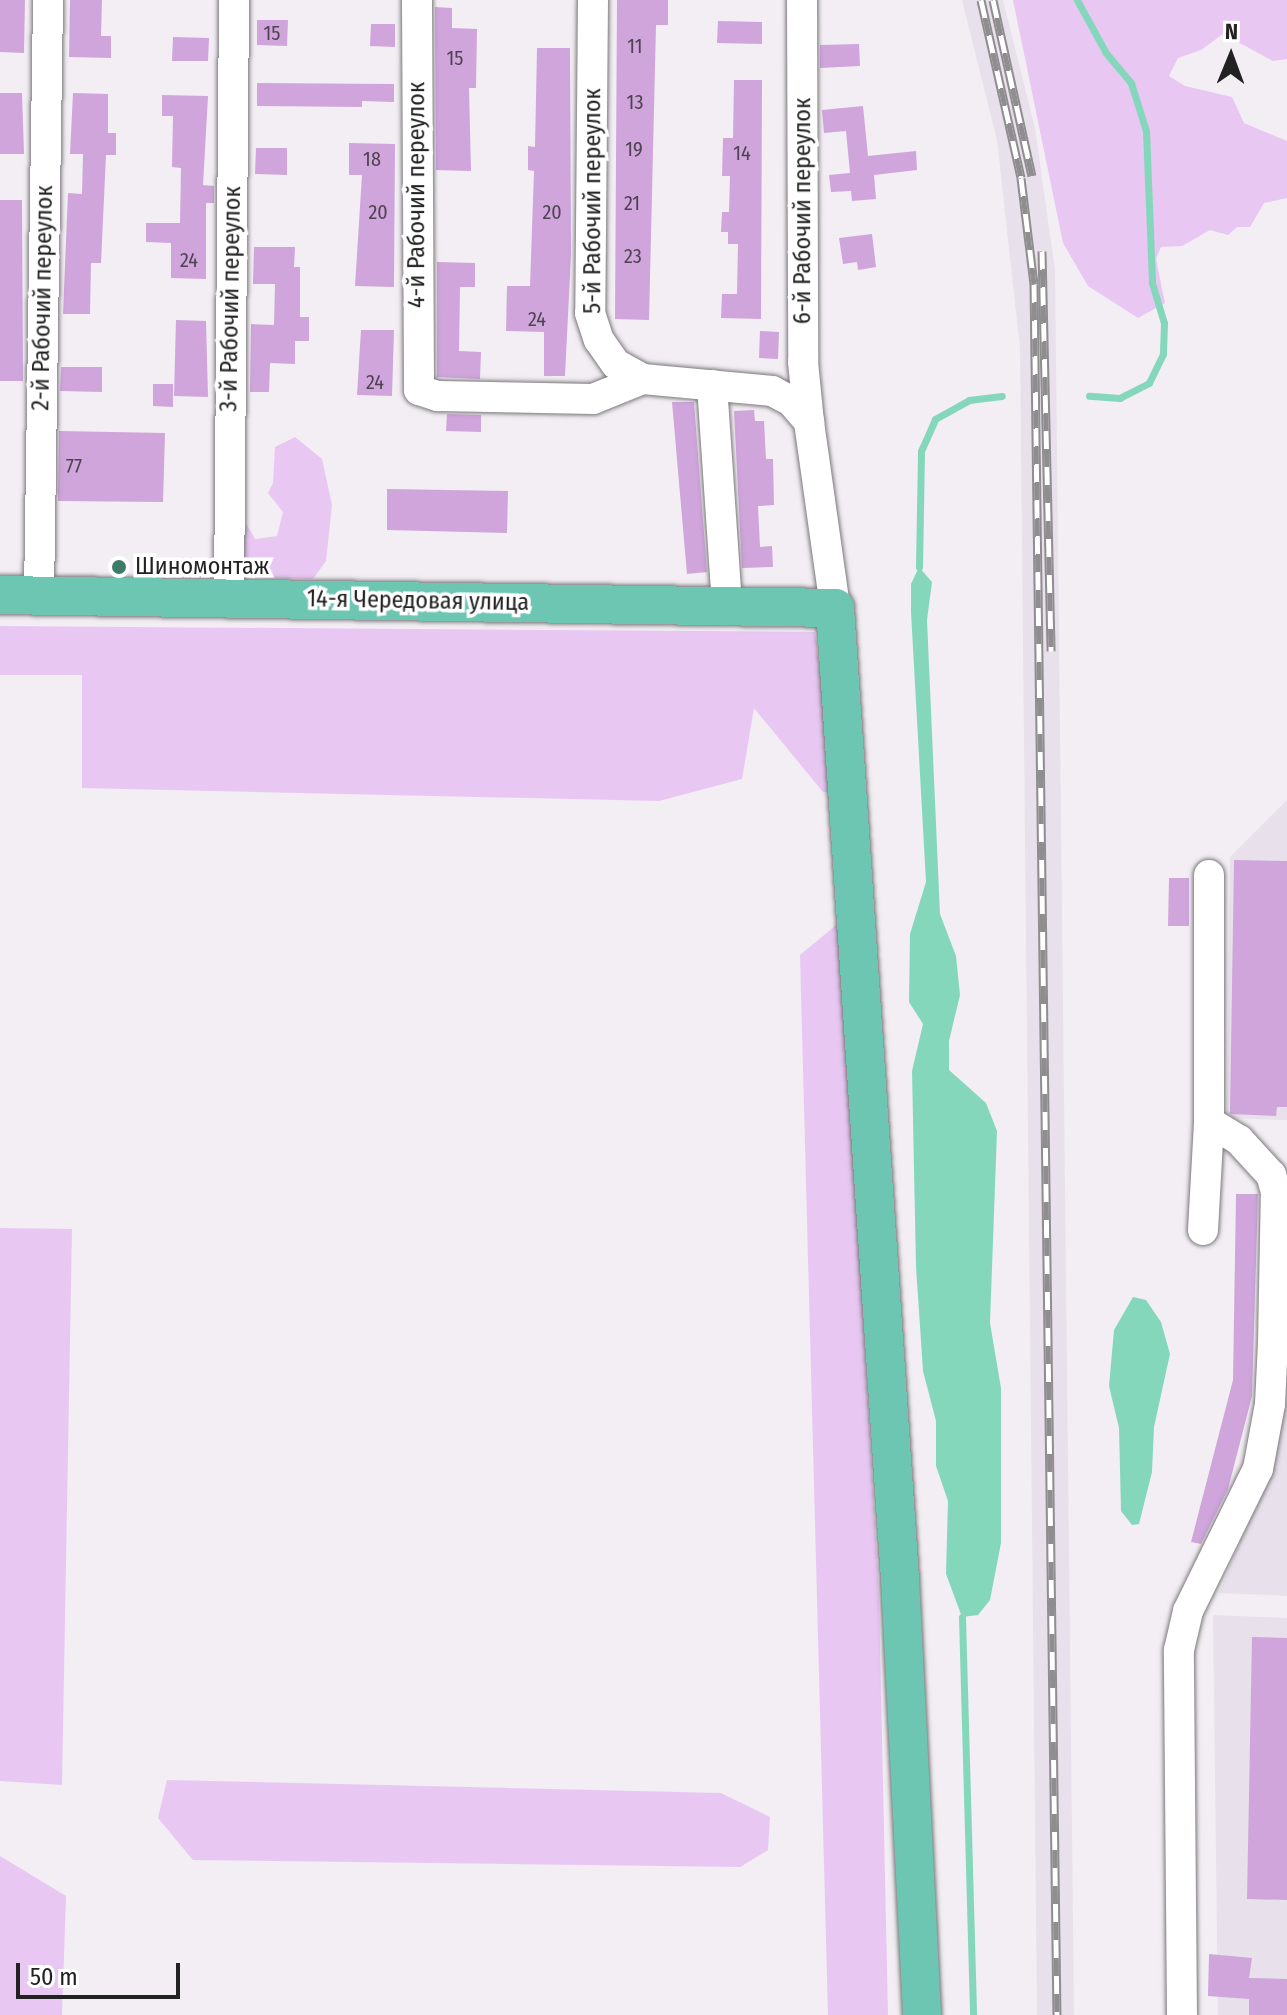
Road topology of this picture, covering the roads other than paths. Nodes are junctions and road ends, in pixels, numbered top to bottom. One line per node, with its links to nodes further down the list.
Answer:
1 (48, 0): 10 (street, 2-й Рабочий переулок)
2 (234, 0): 11 (street, 3-й Рабочий переулок)
3 (417, 0): 6 (street, 4-й Рабочий переулок)
4 (593, 0): 6 (street, 5-й Рабочий переулок)
5 (802, 0): 8 (street, 6-й Рабочий переулок)
6 (643, 379): 7 (street)
7 (712, 385): 8 (street); 12 (street)
8 (809, 422): 13 (street, 6-й Рабочий переулок)
9 (0, 595): 10 (main road, 14-я Чередовая улица)
10 (39, 595): 11 (main road, 14-я Чередовая улица)
11 (229, 598): 12 (main road, 14-я Чередовая улица)
12 (727, 606): 13 (main road, 14-я Чередовая улица)
13 (835, 608): 17 (main road)
14 (1209, 875): 15 (street)
15 (1209, 1122): 16 (street); 18 (street)
16 (1203, 1230)
17 (922, 2015)
18 (1182, 2015)

